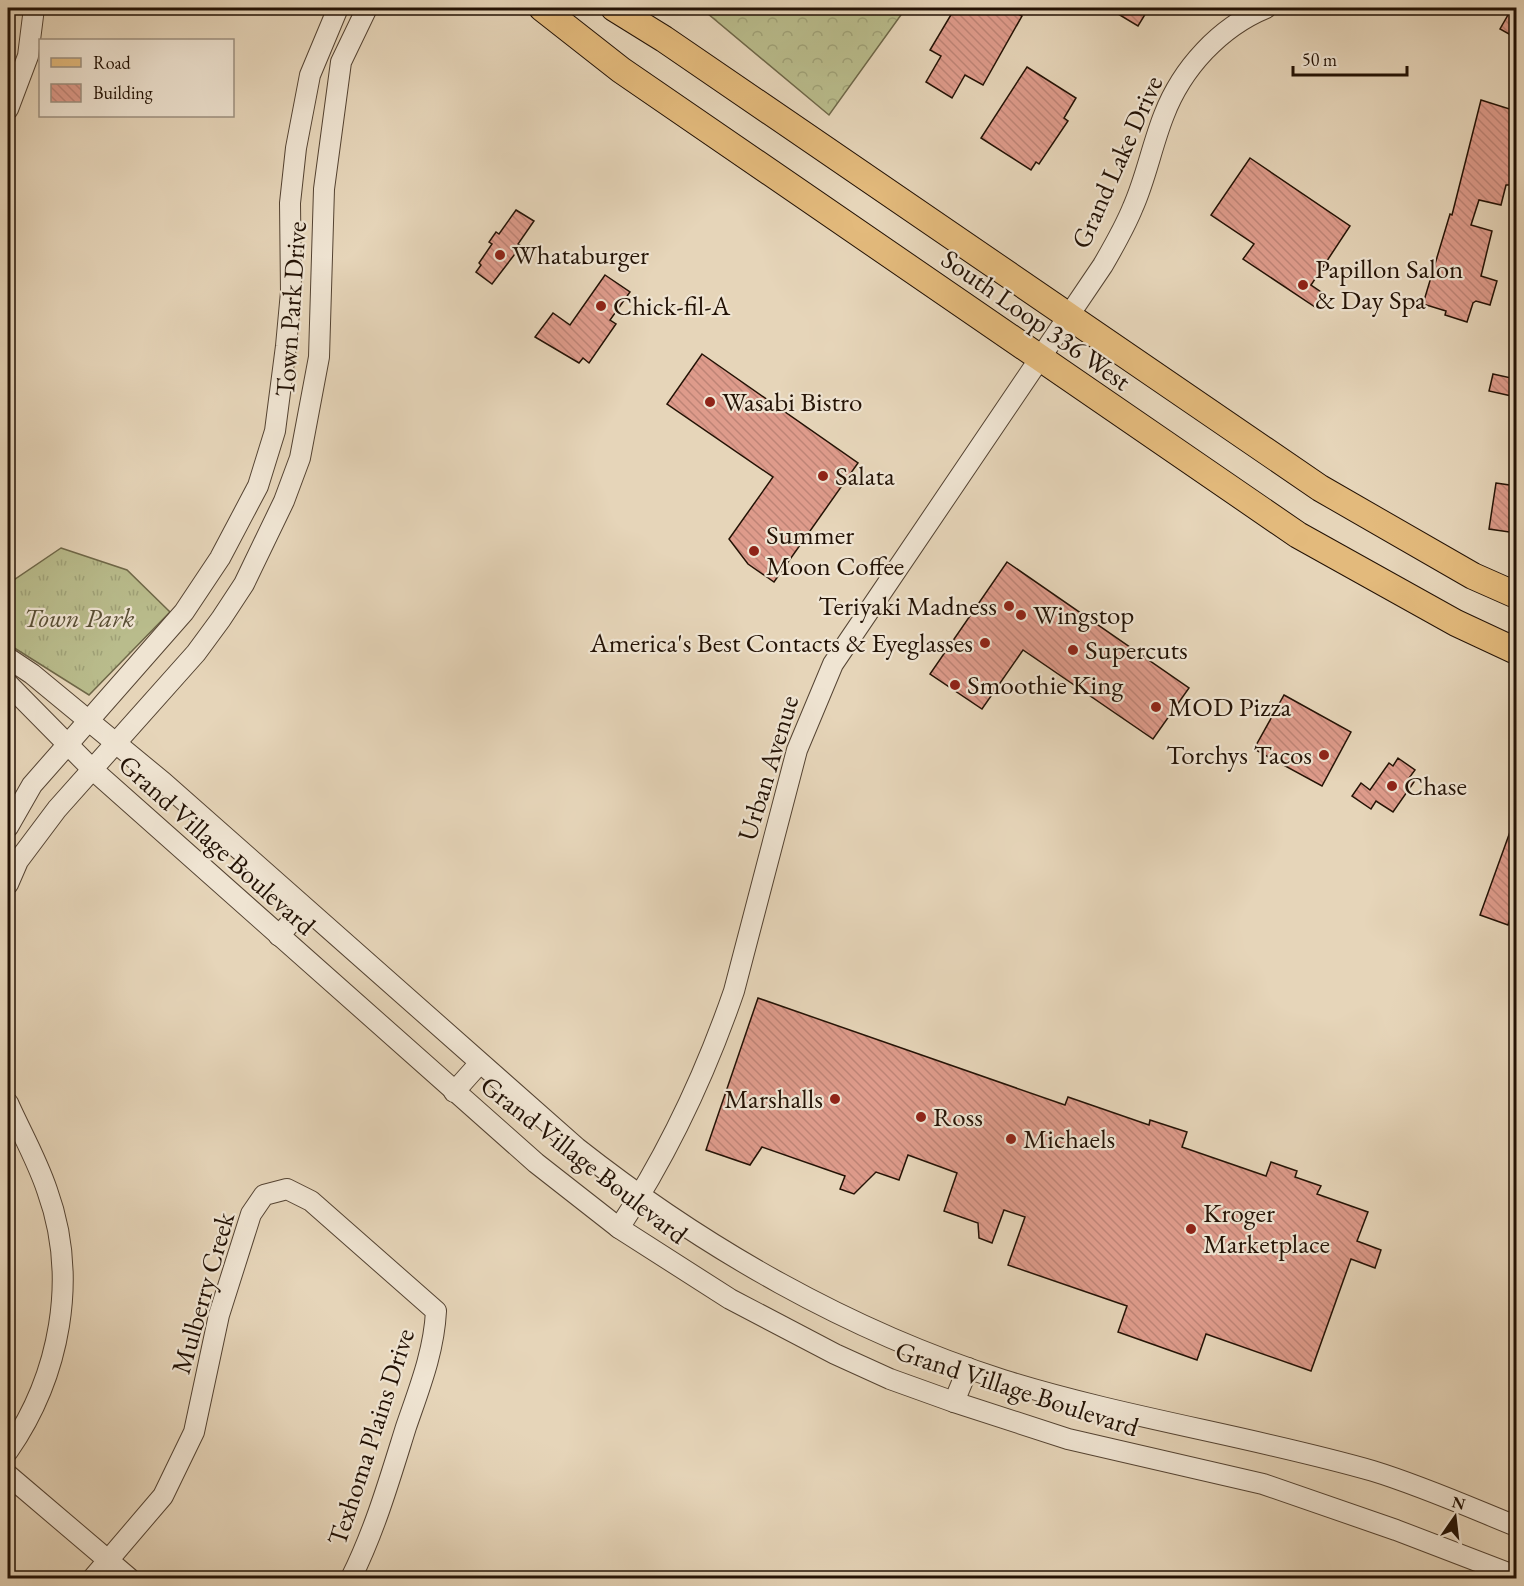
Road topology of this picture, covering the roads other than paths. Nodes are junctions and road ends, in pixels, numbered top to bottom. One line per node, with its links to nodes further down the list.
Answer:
1 (34, 8): 7 (street)
2 (338, 8): 14 (street, Town Park Drive)
3 (367, 8): 15 (street, Town Park Drive)
4 (542, 8): 9 (main road, South Loop 336 West)
5 (614, 8): 8 (main road, South Loop 336 West)
6 (1266, 8): 8 (street, Grand Lake Drive)
7 (8, 109)
8 (1068, 316): 9 (street, Grand Lake Drive); 10 (main road, South Loop 336 West)
9 (1038, 358): 11 (main road, South Loop 336 West); 25 (street, Urban Avenue)
10 (1516, 595)
11 (1516, 651)
12 (8, 658): 14 (street, Grand Village Boulevard)
13 (8, 684): 16 (street, Grand Village Boulevard)
14 (88, 721): 15 (street, Grand Village Boulevard); 16 (street, Town Park Drive)
15 (115, 744): 17 (street, Town Park Drive); 20 (street, Grand Village Boulevard)
16 (66, 745): 17 (street, Grand Village Boulevard); 18 (street, Town Park Drive)
17 (92, 769): 19 (street, Town Park Drive); 21 (street, Grand Village Boulevard)
18 (8, 826)
19 (8, 884)
20 (303, 908): 21 (street); 22 (street, Grand Village Boulevard)
21 (279, 936): 23 (street, Grand Village Boulevard)
22 (479, 1064): 23 (street); 25 (street, Grand Village Boulevard)
23 (454, 1092): 26 (street, Grand Village Boulevard)
24 (8, 1103): 30 (street)
25 (639, 1198): 26 (street, Urban Avenue); 28 (street, Grand Village Boulevard)
26 (619, 1228): 29 (street, Grand Village Boulevard)
27 (436, 1311): 33 (street, Mulberry Creek); 37 (street, Texhoma Plains Drive)
28 (968, 1368): 29 (street); 32 (street, Grand Village Boulevard)
29 (954, 1402): 34 (street, Grand Village Boulevard)
30 (8, 1451)
31 (8, 1475): 33 (street)
32 (1516, 1526)
33 (109, 1561): 35 (street, Mulberry Creek); 36 (street)
34 (1516, 1576)
35 (93, 1578)
36 (129, 1578)
37 (351, 1578)

